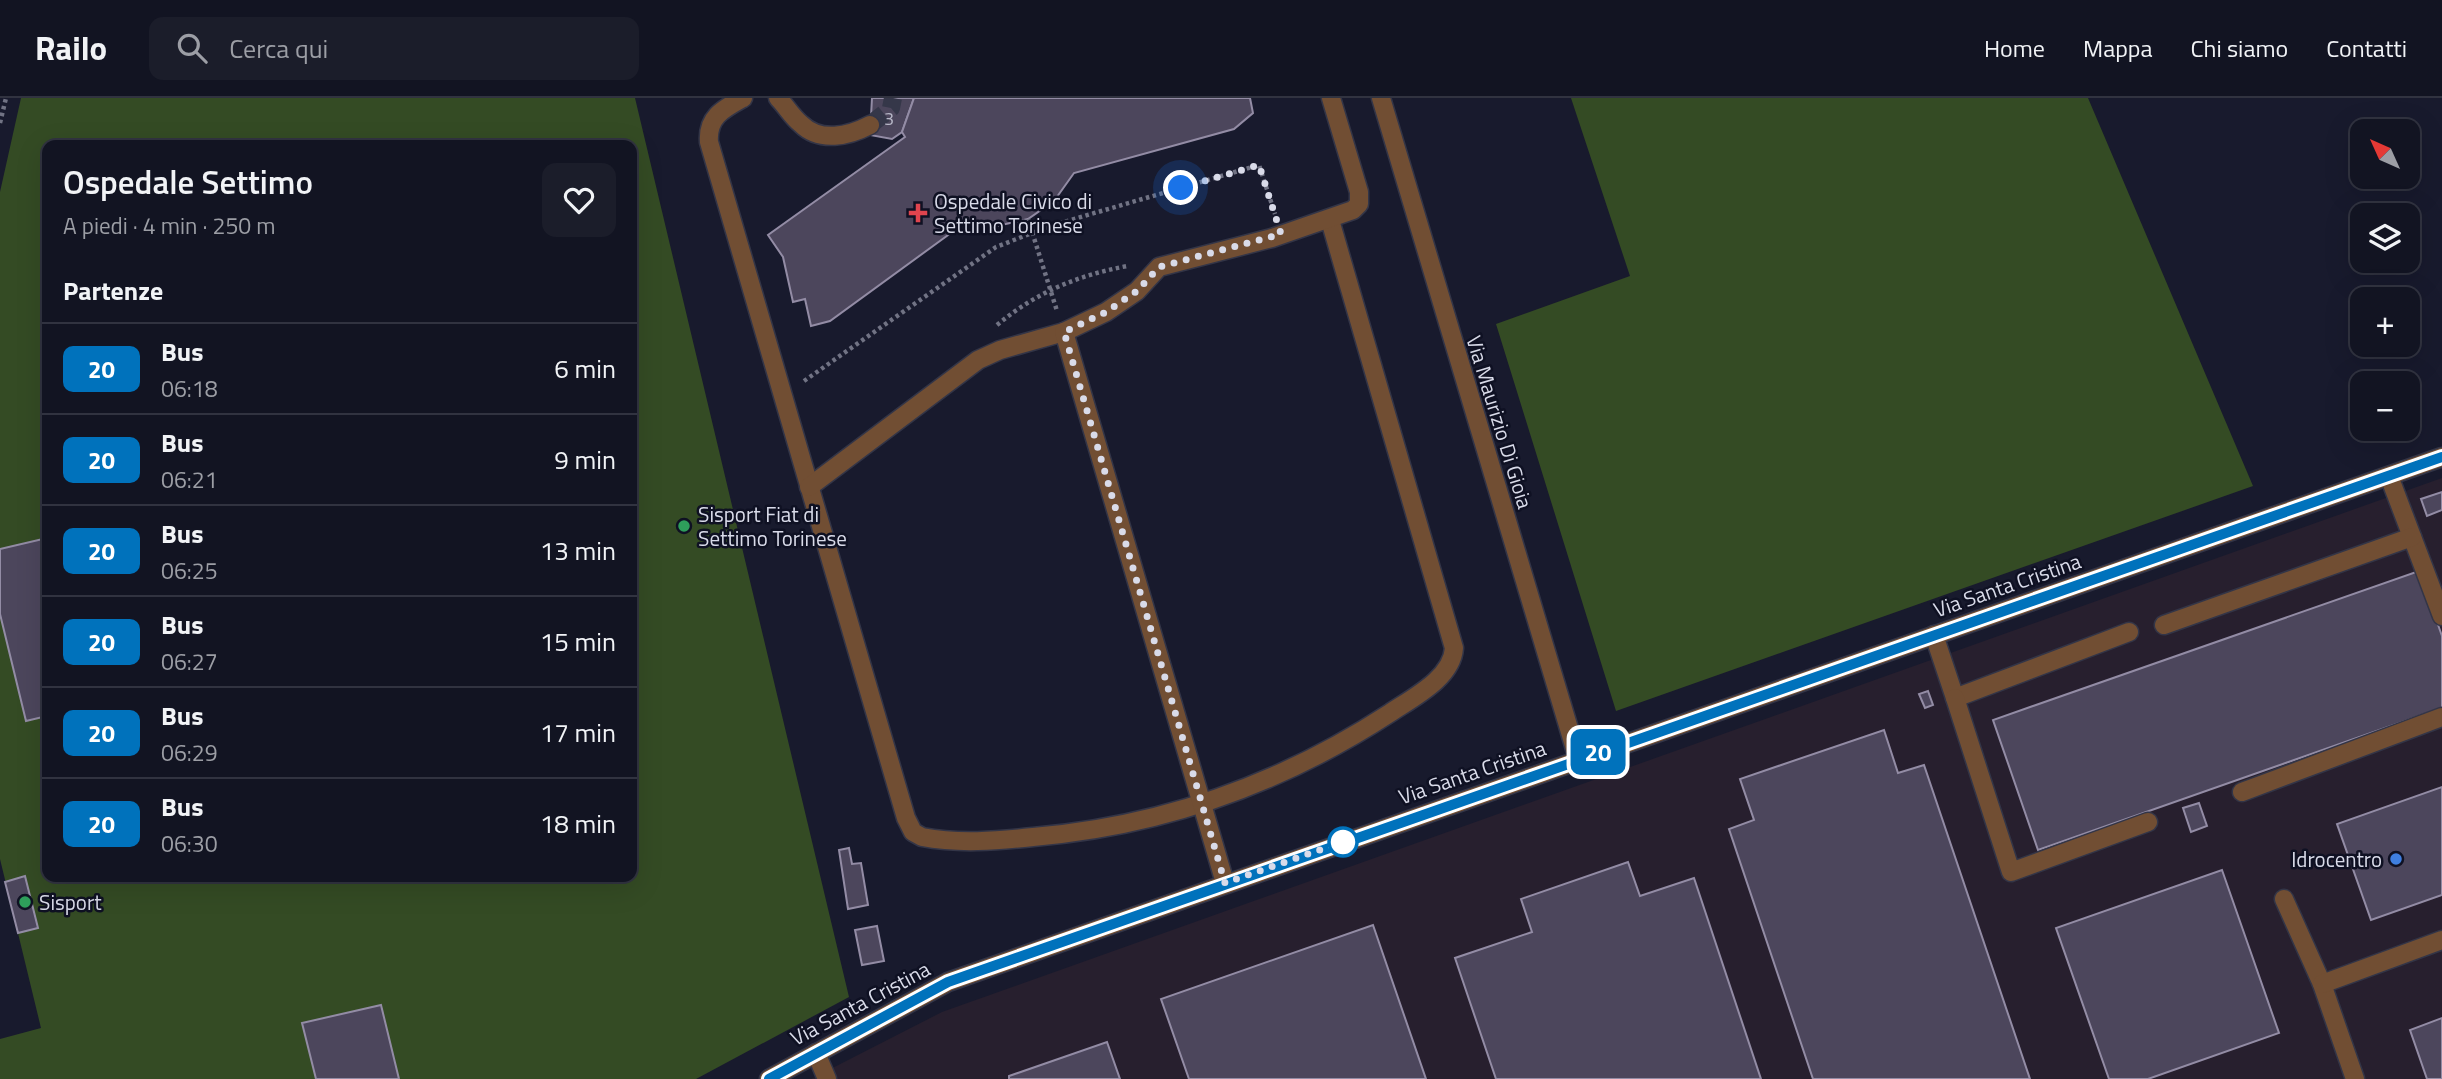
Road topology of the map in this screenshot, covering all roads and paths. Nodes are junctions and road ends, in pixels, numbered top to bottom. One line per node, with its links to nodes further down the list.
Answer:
1 (6, 98): 7 (path)
2 (743, 98): 6 (street)
3 (778, 98): 8 (street)
4 (1331, 98): 10 (street)
5 (1381, 98): 27 (street, Via Maurizio Di Gioia)
6 (723, 105): 16 (street)
7 (0, 123)
8 (870, 125)
9 (1028, 219): 13 (path)
10 (1330, 220): 11 (street); 29 (street)
11 (1281, 234): 12 (street); 16 (path)
12 (1159, 267): 13 (path); 14 (street)
13 (1050, 289): 14 (path); 15 (path)
14 (1064, 332): 15 (street); 29 (street)
15 (978, 360): 19 (street)
16 (783, 397): 19 (street)
17 (2442, 457): 18 (street, Via Santa Cristina)
18 (2389, 476): 20 (street); 24 (street, Via Santa Cristina)
19 (809, 487): 29 (street)
20 (2412, 537): 21 (street); 22 (street)
21 (2442, 615)
22 (2164, 625)
23 (2129, 632): 25 (street)
24 (1934, 635): 25 (street); 27 (street, Via Santa Cristina)
25 (1955, 698): 30 (street)
26 (2442, 717): 28 (street)
27 (1578, 759): 31 (street, Via Santa Cristina)
28 (2242, 792)
29 (1202, 806): 31 (street)
30 (2148, 822)
31 (1225, 883): 35 (street, Via Santa Cristina)
32 (2284, 899): 34 (street)
33 (2442, 940): 34 (street)
34 (2322, 984): 38 (street)
35 (816, 1053): 36 (street, Via Santa Cristina); 37 (street)
36 (768, 1079)
37 (827, 1079)
38 (2355, 1079)

